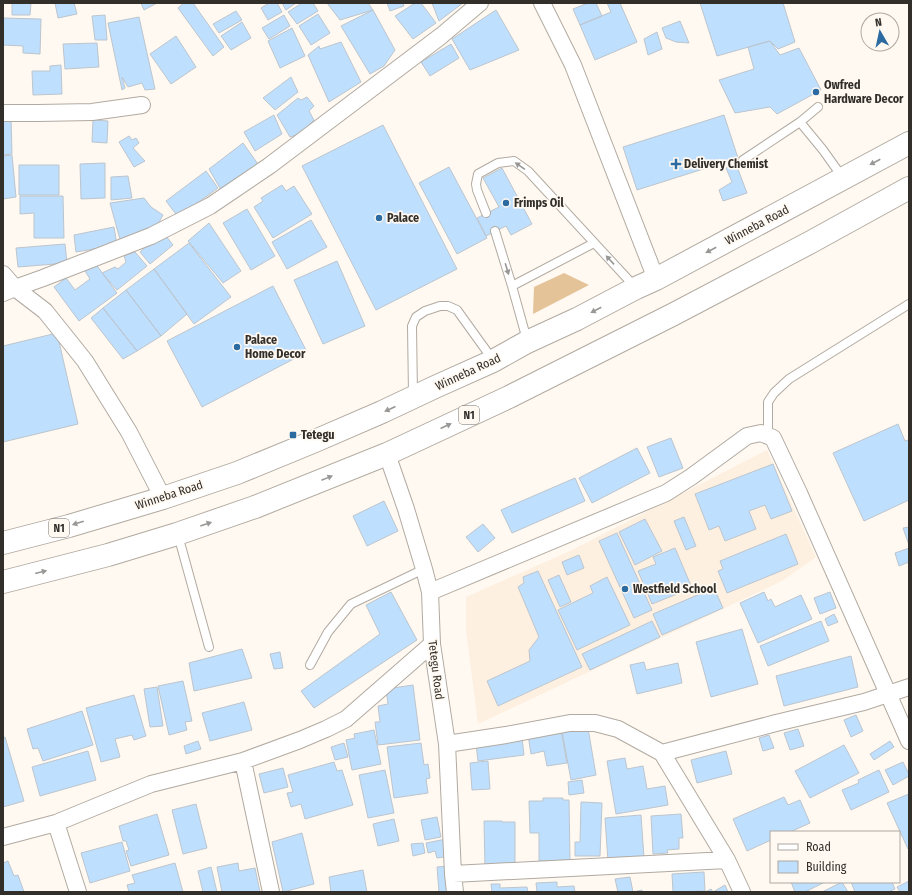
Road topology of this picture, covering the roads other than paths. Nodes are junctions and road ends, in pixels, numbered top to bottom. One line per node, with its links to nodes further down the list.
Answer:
1 (480, 3): 18 (street)
2 (542, 3): 15 (street)
3 (142, 105): 5 (street)
4 (818, 106): 6 (lane)
5 (3, 113)
6 (800, 122): 8 (lane); 9 (lane)
7 (909, 143): 9 (highway, Winneba Road / N1, one-way to 9)
8 (743, 160)
9 (844, 178): 15 (highway, Winneba Road / N1, one-way to 15)
10 (909, 188): 24 (highway, N1, one-way to 10)
11 (486, 213): 13 (lane, one-way to 11)
12 (495, 231): 16 (lane, one-way to 16)
13 (594, 243): 16 (lane); 17 (lane, one-way to 13)
14 (3, 274): 18 (street)
15 (656, 279): 17 (highway, Winneba Road / N1)
16 (512, 286): 20 (lane)
17 (636, 288): 20 (highway, Winneba Road / N1, one-way to 20)
18 (9, 291): 25 (street)
19 (909, 304): 23 (lane)
20 (527, 342): 21 (highway, Winneba Road / N1)
21 (493, 361): 22 (highway, Winneba Road / N1); 22 (lane)
22 (414, 398): 25 (highway, Winneba Road / N1, one-way to 25)
23 (768, 436): 30 (street); 35 (street)
24 (387, 454): 26 (highway, N1, one-way to 24); 28 (street, Tetegu Road)
25 (163, 498): 27 (highway, Winneba Road / N1, one-way to 27)
26 (177, 534): 29 (highway, N1, one-way to 26); 32 (lane)
27 (3, 543)
28 (424, 569): 30 (street, Tetegu Road); 33 (lane)
29 (3, 582)
30 (430, 592): 31 (street, Tetegu Road)
31 (432, 644): 37 (street, Tetegu Road); 39 (street)
32 (209, 647)
33 (310, 665)
34 (909, 687): 35 (street)
35 (888, 694): 36 (street); 38 (street)
36 (909, 741)
37 (447, 744): 38 (street); 43 (street, Tetegu Road)
38 (662, 753): 42 (street)
39 (243, 761): 40 (street); 45 (street)
40 (56, 823): 41 (street); 44 (street)
41 (3, 837)
42 (727, 860): 43 (street); 47 (street)
43 (453, 874): 46 (street, Tetegu Road)
44 (78, 892)
45 (271, 892)
46 (455, 892)
47 (742, 892)

